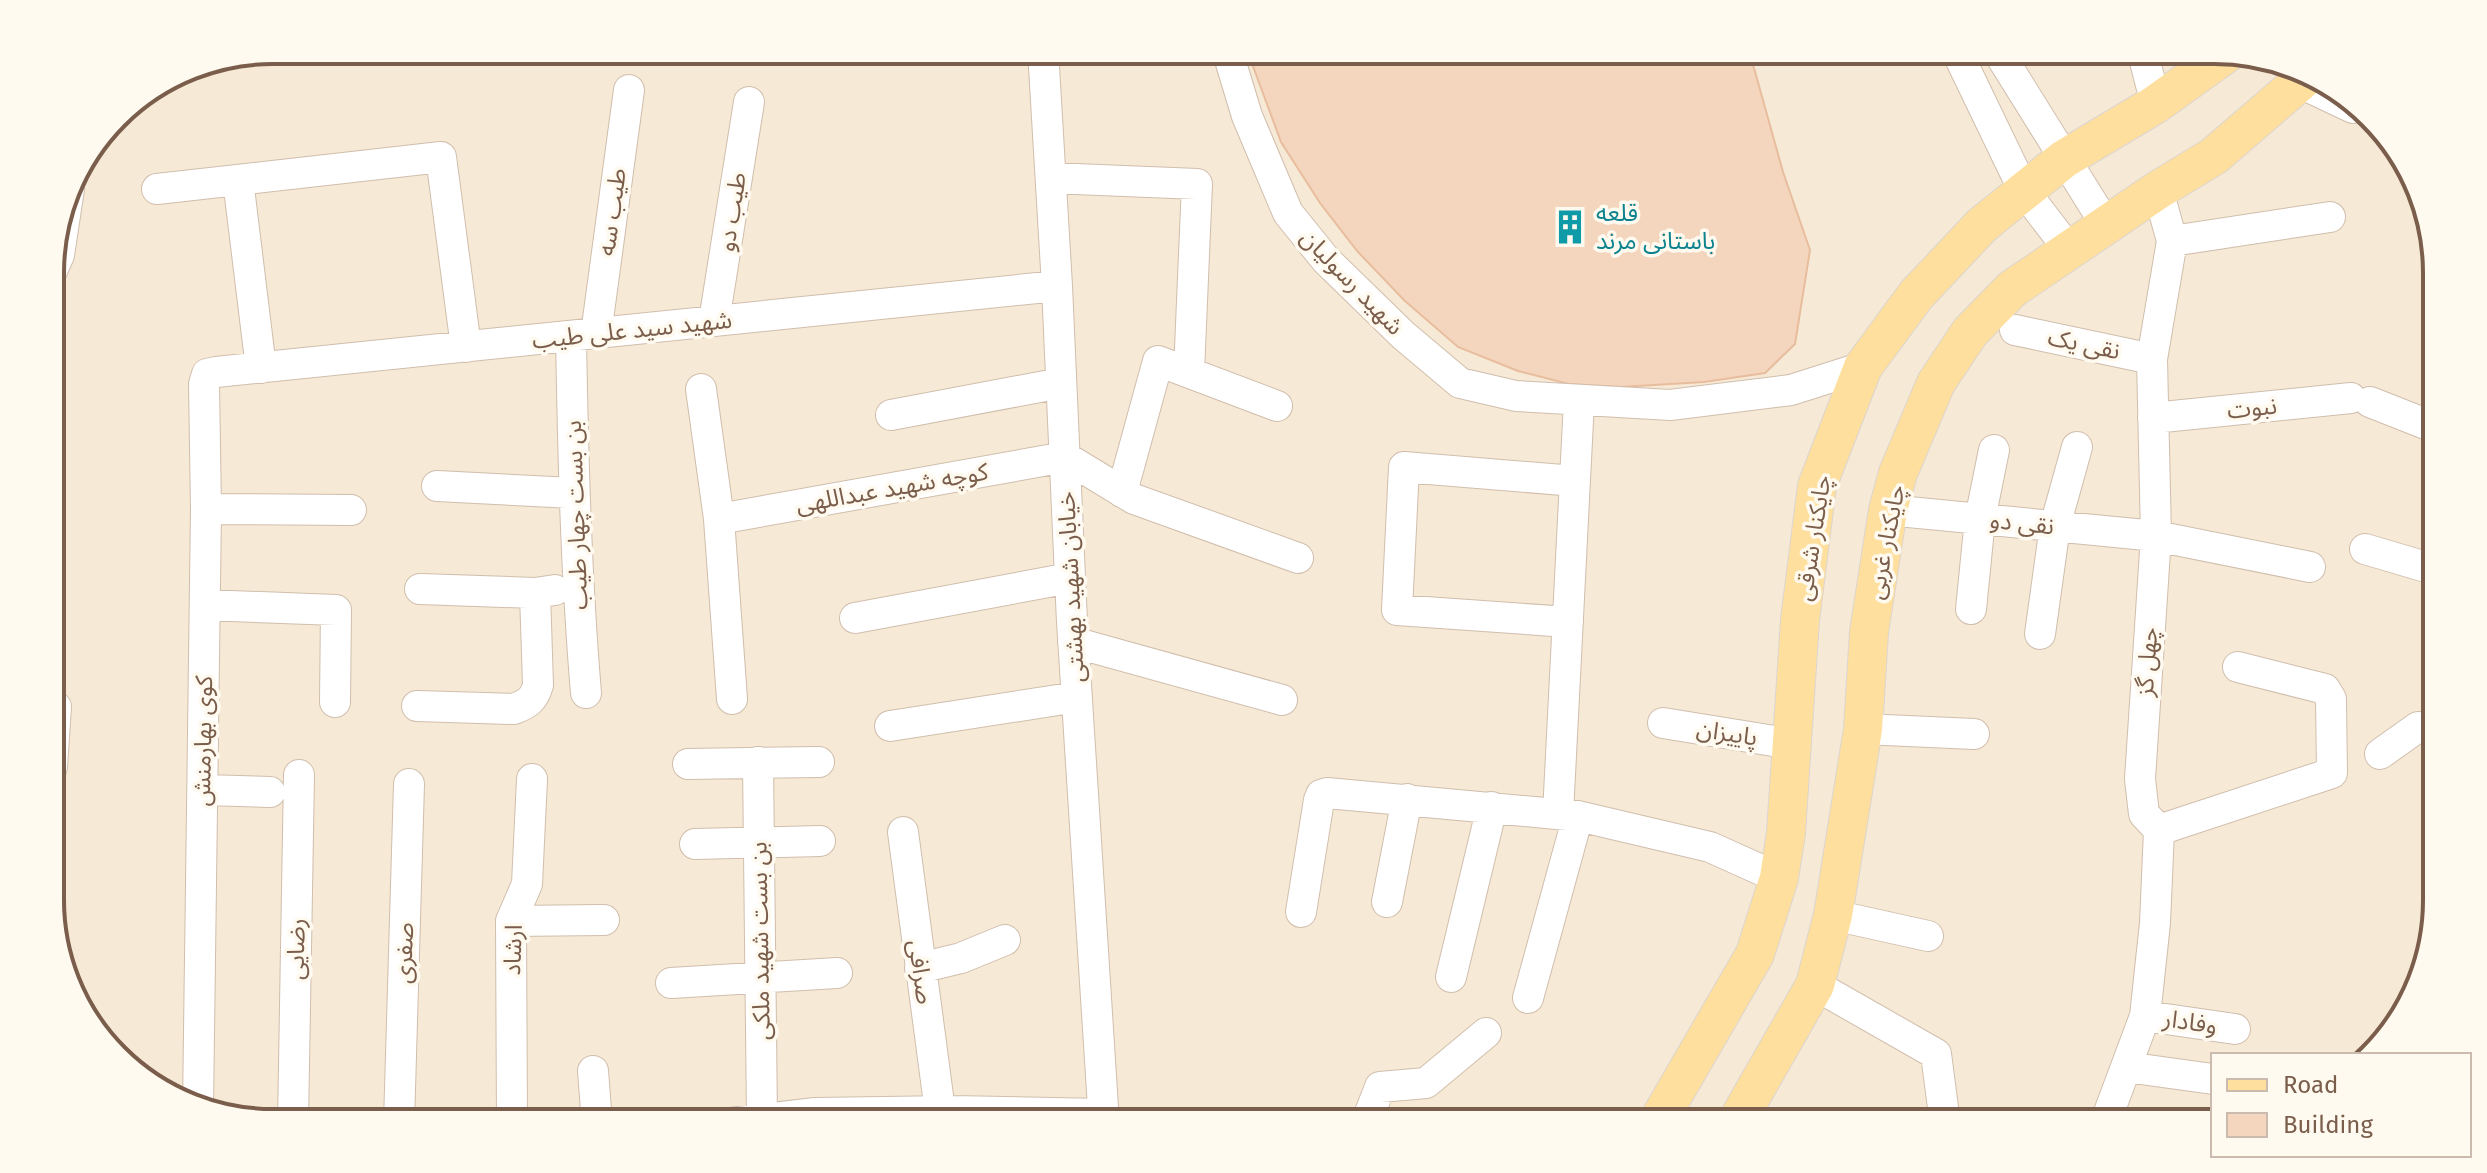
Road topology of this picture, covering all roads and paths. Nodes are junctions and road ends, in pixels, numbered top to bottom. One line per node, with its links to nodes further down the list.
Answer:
1 (1044, 64): 12 (street, خیابان شهید بهشتی)
2 (1231, 64): 33 (street, شهید رسولیان)
3 (1963, 64): 16 (street)
4 (2006, 64): 11 (street)
5 (2146, 64): 10 (street)
6 (2211, 64): 10 (main road, چایکنار شرقی)
7 (2300, 83): 15 (main road, چایکنار غربی)
8 (629, 90): 24 (street, طیب سه)
9 (749, 102): 22 (street, طیب دو)
10 (2156, 104): 11 (main road, چایکنار شرقی)
11 (2064, 159): 16 (main road, چایکنار شرقی); 18 (street)
12 (1051, 178): 21 (street, خیابان شهید بهشتی); 29 (street)
13 (238, 180): 14 (street); 25 (street); 28 (street)
14 (157, 189)
15 (2158, 190): 18 (main road, چایکنار غربی); 19 (street, چهل گز)
16 (2024, 191): 20 (street); 27 (main road, چایکنار شرقی)
17 (2330, 217): 19 (street)
18 (2106, 225): 20 (main road, چایکنار غربی)
19 (2172, 241): 26 (street, چهل گز)
20 (2070, 251): 47 (main road, چایکنار غربی)
21 (1057, 286): 22 (street, شهید سید علی طیب); 31 (street, خیابان شهید بهشتی)
22 (714, 321): 24 (street, شهید سید علی طیب)
23 (2015, 330): 26 (street, نقی یک)
24 (584, 335): 25 (street, شهید سید علی طیب); 44 (street, بن بست چهار طیب)
25 (466, 347): 28 (street, شهید سید علی طیب)
26 (2152, 359): 36 (street, چهل گز)
27 (1863, 367): 33 (street, شهید رسولیان); 78 (main road, چایکنار شرقی)
28 (261, 368): 30 (street, شهید سید علی طیب)
29 (1189, 372): 34 (street); 43 (street)
30 (207, 374): 45 (street, کوی بهارمنش)
31 (1061, 383): 35 (street); 40 (street, خیابان شهید بهشتی)
32 (701, 389): 48 (street)
33 (1579, 401): 41 (street)
34 (1277, 406)
35 (891, 415)
36 (2153, 418): 37 (street, نبوت); 51 (street, چهل گز)
37 (2423, 423)
38 (2077, 447): 50 (street)
39 (1994, 450): 49 (street)
40 (1065, 457): 43 (street); 48 (street, کوچه شهید عبداللهی); 56 (street, خیابان شهید بهشتی)
41 (1575, 481): 63 (street); 63 (street)
42 (437, 486): 44 (street)
43 (1122, 492): 53 (street)
44 (573, 493): 57 (street, بن بست چهار طیب)
45 (206, 509): 46 (street); 60 (street, کوی بهارمنش)
46 (351, 510)
47 (1888, 510): 49 (street, نقی دو); 76 (main road, چایکنار غربی)
48 (719, 519): 69 (street)
49 (1980, 519): 50 (street, نقی دو); 61 (street)
50 (2055, 526): 51 (street, نقی دو); 64 (street)
51 (2156, 536): 55 (street, نقی دو); 91 (street, چهل گز)
52 (2365, 549): 54 (street)
53 (1298, 558)
54 (2423, 566)
55 (2310, 567)
56 (1070, 578): 62 (street); 65 (street, خیابان شهید بهشتی)
57 (577, 587): 59 (street); 67 (street, بن بست چهار طیب)
58 (420, 589): 59 (street)
59 (535, 593): 72 (street)
60 (205, 605): 71 (street); 86 (street, کوی بهارمنش)
61 (1971, 609)
62 (855, 618)
63 (1568, 622): 90 (street)
64 (2040, 634)
65 (1073, 642): 68 (street, خیابان شهید بهشتی); 70 (street)
66 (2238, 667): 91 (street)
67 (586, 693)
68 (1077, 697): 74 (street); 124 (street, خیابان شهید بهشتی)
69 (732, 699)
70 (1282, 700)
71 (335, 702)
72 (417, 706)
73 (1663, 723): 78 (street, پاییزان)
74 (890, 726)
75 (2423, 727): 79 (street)
76 (1863, 729): 77 (street); 99 (main road, چایکنار غربی)
77 (1974, 734)
78 (1792, 744): 96 (main road, چایکنار شرقی)
79 (2380, 754)
80 (758, 762): 81 (street); 82 (street); 94 (street, بن بست شهید ملکی)
81 (819, 762)
82 (688, 764)
83 (299, 775): 118 (street, رضایی)
84 (532, 779): 101 (street, ارشاد)
85 (409, 784): 119 (street, صفری)
86 (203, 790): 87 (street); 117 (street, کوی بهارمنش)
87 (270, 792)
88 (1407, 799): 89 (street); 97 (street); 98 (street)
89 (1492, 807): 90 (street); 106 (street)
90 (1568, 815): 96 (street); 110 (street)
91 (2159, 830): 111 (street, چهل گز)
92 (903, 832): 104 (street, صرافی)
93 (820, 841): 94 (street)
94 (759, 843): 95 (street); 107 (street, بن بست شهید ملکی)
95 (695, 844)
96 (1779, 878): 126 (main road, چایکنار شرقی)
97 (1387, 902)
98 (1301, 912)
99 (1833, 915): 102 (street); 109 (main road, چایکنار غربی)
100 (604, 920): 101 (street)
101 (511, 921): 120 (street, ارشاد)
102 (1928, 936)
103 (1005, 940): 104 (street)
104 (920, 968): 123 (street, صرافی)
105 (837, 973): 107 (street)
106 (1451, 977)
107 (760, 978): 108 (street); 122 (street, بن بست شهید ملکی)
108 (671, 983)
109 (1815, 985): 127 (main road, چایکنار غربی); 128 (street)
110 (1528, 998)
111 (2145, 1016): 112 (street, وفادار); 114 (street, چهل گز)
112 (2235, 1029)
113 (1486, 1033): 125 (street)
114 (2126, 1067): 116 (street); 129 (street, چهل گز)
115 (593, 1071): 121 (street)
116 (2211, 1079)
117 (198, 1095)
118 (293, 1109)
119 (399, 1109)
120 (512, 1109)
121 (596, 1109)
122 (762, 1109)
123 (940, 1109)
124 (1103, 1109)
125 (1371, 1109)
126 (1665, 1109)
127 (1744, 1109)
128 (1943, 1109)
129 (2110, 1109)

